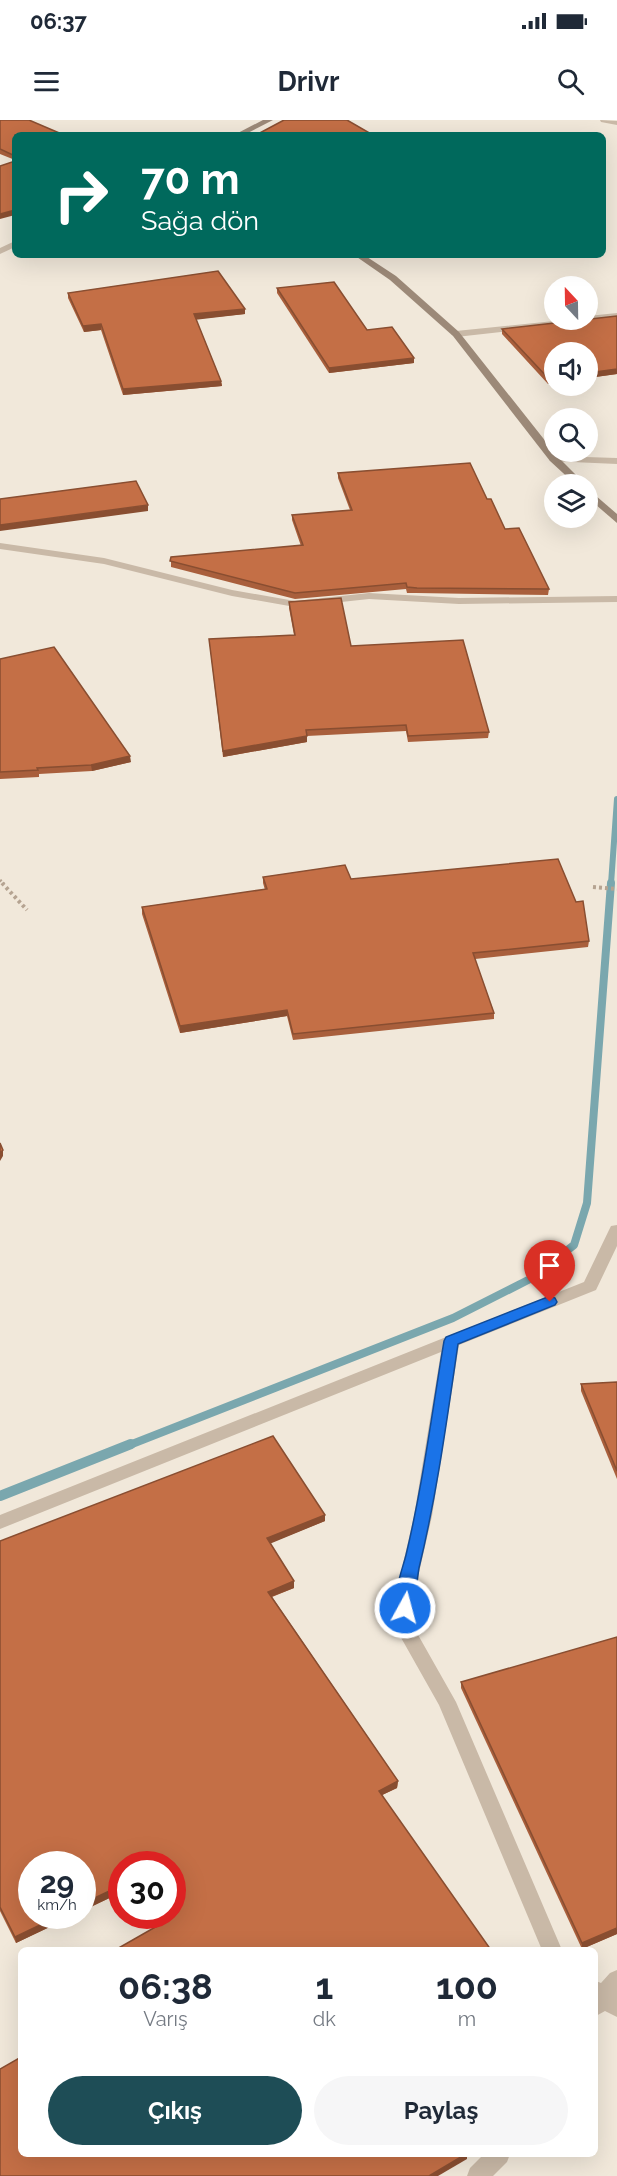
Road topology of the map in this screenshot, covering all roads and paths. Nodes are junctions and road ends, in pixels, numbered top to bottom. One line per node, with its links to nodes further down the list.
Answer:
1 (268, 120): 4 (street)
2 (604, 120): 3 (street)
3 (617, 123)
4 (244, 132)
5 (363, 258): 9 (street)
6 (617, 316): 7 (street)
7 (598, 318)
8 (544, 324): 9 (street)
9 (456, 334): 10 (street)
10 (544, 446)
11 (598, 460): 12 (street)
12 (617, 461)
13 (557, 462): 14 (street)
14 (570, 474)
15 (598, 502): 16 (street)
16 (617, 520)
17 (0, 546): 18 (street)
18 (617, 599)
19 (0, 880): 22 (path)
20 (593, 887): 21 (path)
21 (617, 889)
22 (27, 910)
23 (617, 1230): 24 (street)
24 (451, 1341): 25 (street); 26 (street)
25 (0, 1522)
26 (551, 1947)
27 (617, 1980): 28 (street)
28 (603, 2000)
29 (496, 2157): 30 (street)
30 (478, 2176)

